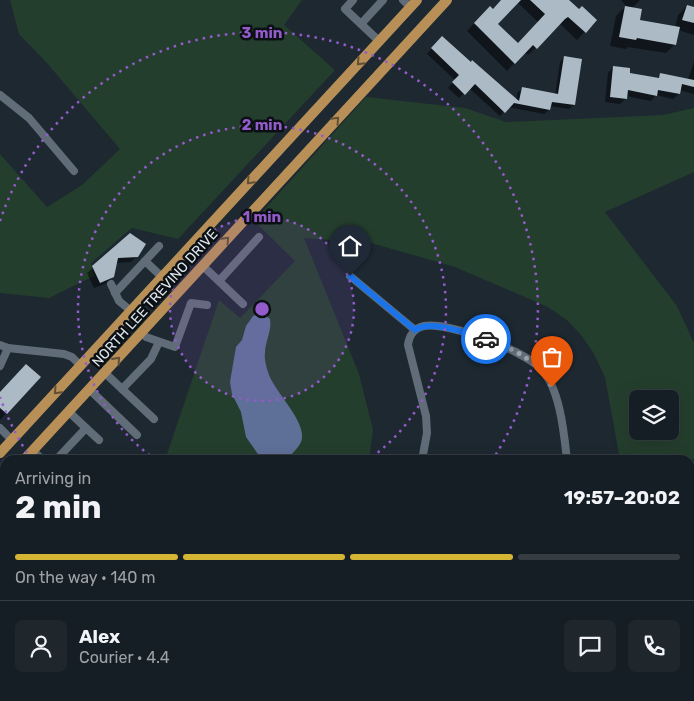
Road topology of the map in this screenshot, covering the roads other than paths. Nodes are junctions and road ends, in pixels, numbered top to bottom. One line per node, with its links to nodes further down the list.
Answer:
1 (353, 0): 5 (street)
2 (383, 0): 5 (street)
3 (447, 0): 12 (main road, NORTH LEE TREVINO DRIVE, one-way to 3)
4 (410, 2): 6 (main road, NORTH LEE TREVINO DRIVE)
5 (361, 24): 6 (street)
6 (379, 40): 14 (main road, NORTH LEE TREVINO DRIVE, one-way to 14)
7 (0, 95): 8 (street)
8 (74, 171)
9 (258, 237): 15 (street)
10 (159, 246): 11 (street)
11 (145, 261): 14 (street); 18 (street)
12 (203, 266): 15 (street); 17 (main road, NORTH LEE TREVINO DRIVE)
13 (350, 276): 23 (street)
14 (162, 277): 22 (main road, NORTH LEE TREVINO DRIVE)
15 (219, 281): 20 (street)
16 (111, 284): 18 (street)
17 (178, 292): 19 (street); 24 (main road, NORTH LEE TREVINO DRIVE)
18 (115, 293): 22 (street)
19 (191, 303): 21 (street); 25 (street)
20 (243, 304)
21 (207, 305)
22 (131, 311): 29 (main road, NORTH LEE TREVINO DRIVE)
23 (415, 330): 45 (street); 46 (street)
24 (141, 333): 25 (street); 30 (main road, NORTH LEE TREVINO DRIVE, one-way to 24)
25 (159, 342): 31 (street)
26 (0, 345): 27 (street)
27 (8, 348): 28 (street); 29 (street)
28 (0, 366)
29 (81, 366): 38 (main road, NORTH LEE TREVINO DRIVE, one-way to 38)
30 (105, 373): 31 (street); 32 (main road, NORTH LEE TREVINO DRIVE)
31 (122, 389): 34 (street)
32 (90, 390): 33 (main road, NORTH LEE TREVINO DRIVE); 37 (street)
33 (69, 412): 36 (street); 40 (main road, NORTH LEE TREVINO DRIVE)
34 (154, 420)
35 (0, 428): 38 (street)
36 (86, 428): 39 (street); 44 (street)
37 (138, 435)
38 (12, 440): 41 (main road, NORTH LEE TREVINO DRIVE)
39 (99, 440)
40 (33, 451): 42 (main road, NORTH LEE TREVINO DRIVE); 43 (street)
41 (0, 453)
42 (29, 455)
43 (37, 455)
44 (61, 455)
45 (423, 455)
46 (566, 455)

